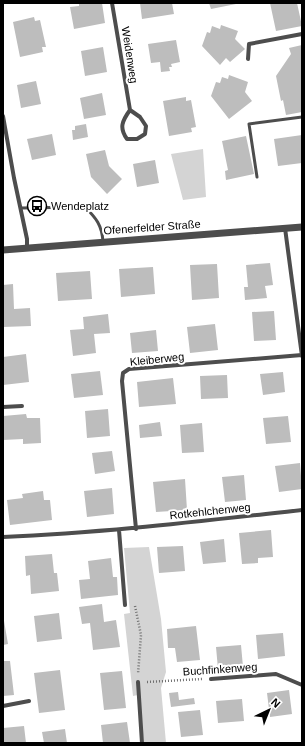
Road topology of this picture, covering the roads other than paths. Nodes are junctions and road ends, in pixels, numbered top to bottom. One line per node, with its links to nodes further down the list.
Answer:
1 (112, 3): 4 (street, Weidenweg)
2 (302, 34): 3 (street)
3 (248, 60)
4 (130, 110): 4 (street)
5 (3, 116): 7 (street)
6 (302, 117): 9 (lane)
7 (9, 147): 8 (street); 10 (street)
8 (3, 148)
9 (257, 177)
10 (21, 208): 13 (lane); 14 (street)
11 (302, 227): 12 (street, Ofenerfelder Straße)
12 (285, 228): 13 (street, Ofenerfelder Straße); 16 (street)
13 (103, 242): 14 (street, Ofenerfelder Straße)
14 (27, 248): 15 (street, Ofenerfelder Straße)
15 (3, 250)
16 (302, 355): 20 (street, Kleiberweg)
17 (22, 406): 18 (street)
18 (3, 407)
19 (302, 510): 20 (street, Rotkehlchenweg)
20 (136, 529): 21 (street, Rotkehlchenweg)
21 (119, 530): 22 (street, Rotkehlchenweg); 23 (street)
22 (3, 537)
23 (125, 605)
24 (211, 679): 26 (street, Buchfinkenweg)
25 (138, 682): 29 (street)
26 (302, 684)
27 (29, 701): 28 (street)
28 (3, 706)
29 (142, 743)

